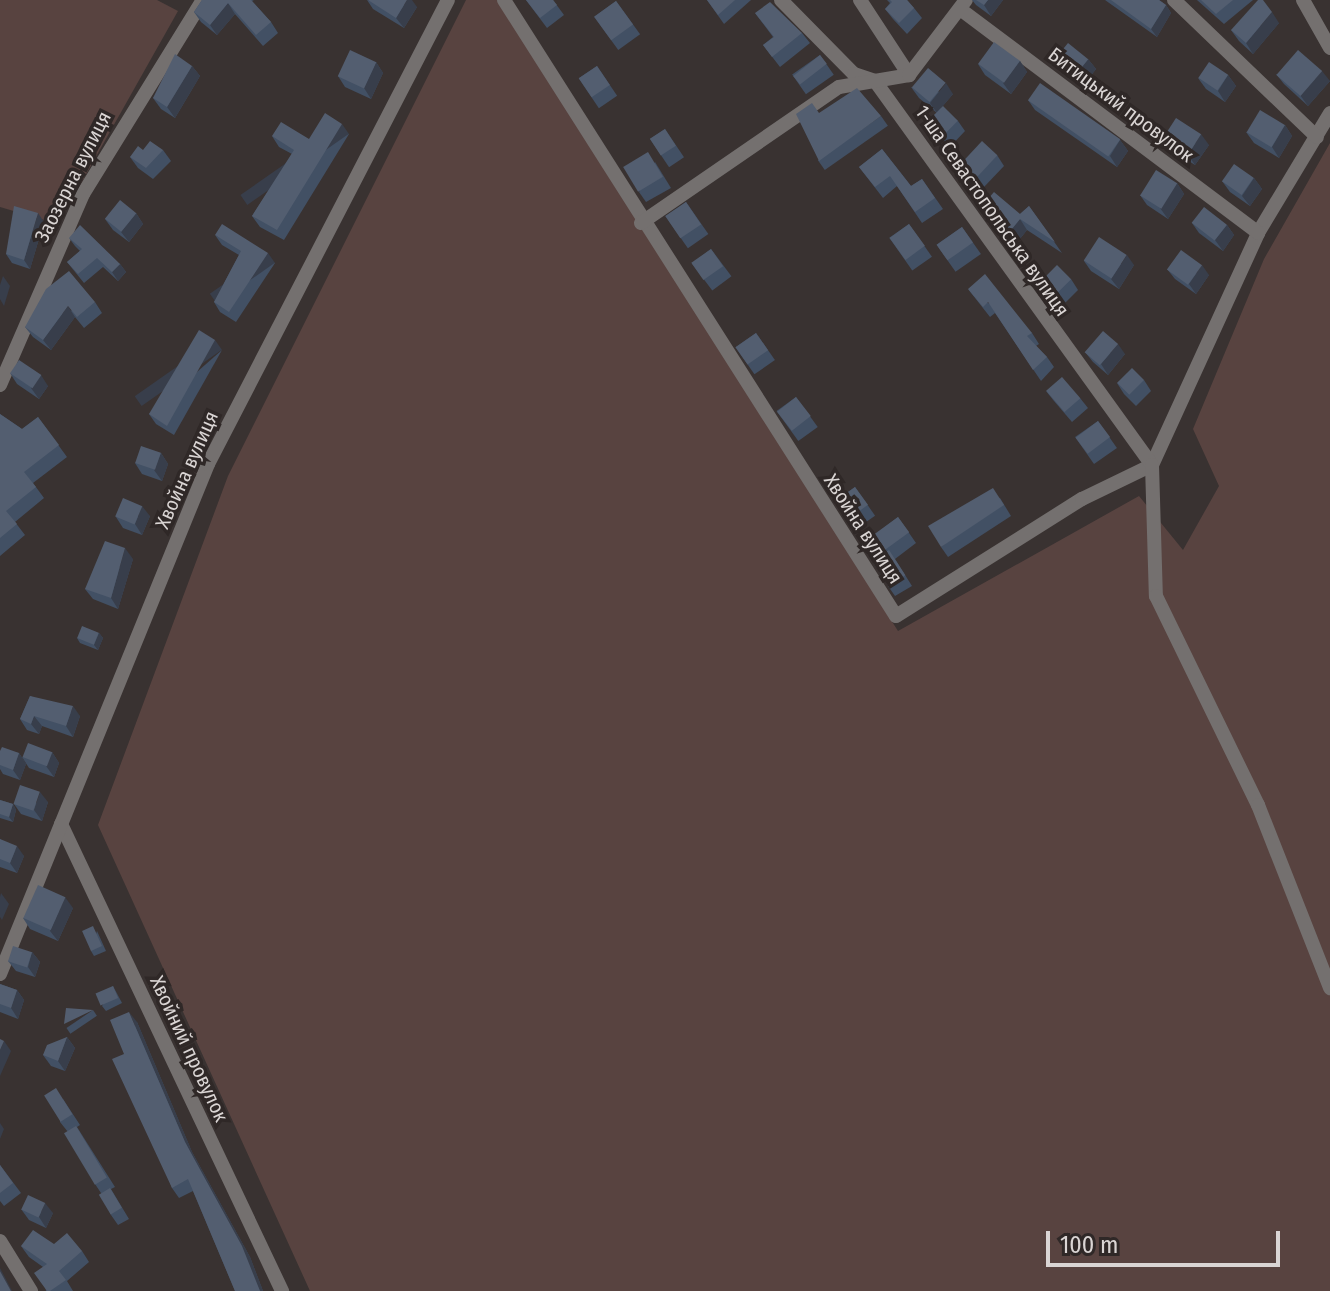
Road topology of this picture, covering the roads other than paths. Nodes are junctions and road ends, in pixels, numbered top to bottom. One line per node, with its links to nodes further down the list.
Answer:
1 (203, 0): 16 (street, Заозерна вулиця)
2 (448, 0): 18 (street, Хвойна вулиця)
3 (504, 0): 14 (street, Хвойна вулиця)
4 (781, 0): 11 (street, 1-ша Севастопольська вулиця)
5 (860, 0): 10 (street)
6 (1174, 0): 13 (street)
7 (1303, 0): 9 (street)
8 (963, 5): 10 (street); 15 (street, Битицький провулок)
9 (1330, 48)
10 (909, 75): 11 (street)
11 (875, 81): 14 (street); 17 (street, 1-ша Севастопольська вулиця)
12 (1330, 113): 13 (street)
13 (1317, 137): 15 (street)
14 (641, 223): 17 (street, Хвойна вулиця)
15 (1258, 233): 17 (street)
16 (0, 385)
17 (1152, 465): 20 (street)
18 (61, 824): 19 (street, Хвойна вулиця); 23 (street, Хвойний провулок)
19 (0, 974)
20 (1330, 988)
21 (0, 1241): 22 (street)
22 (31, 1291)
23 (282, 1291)

